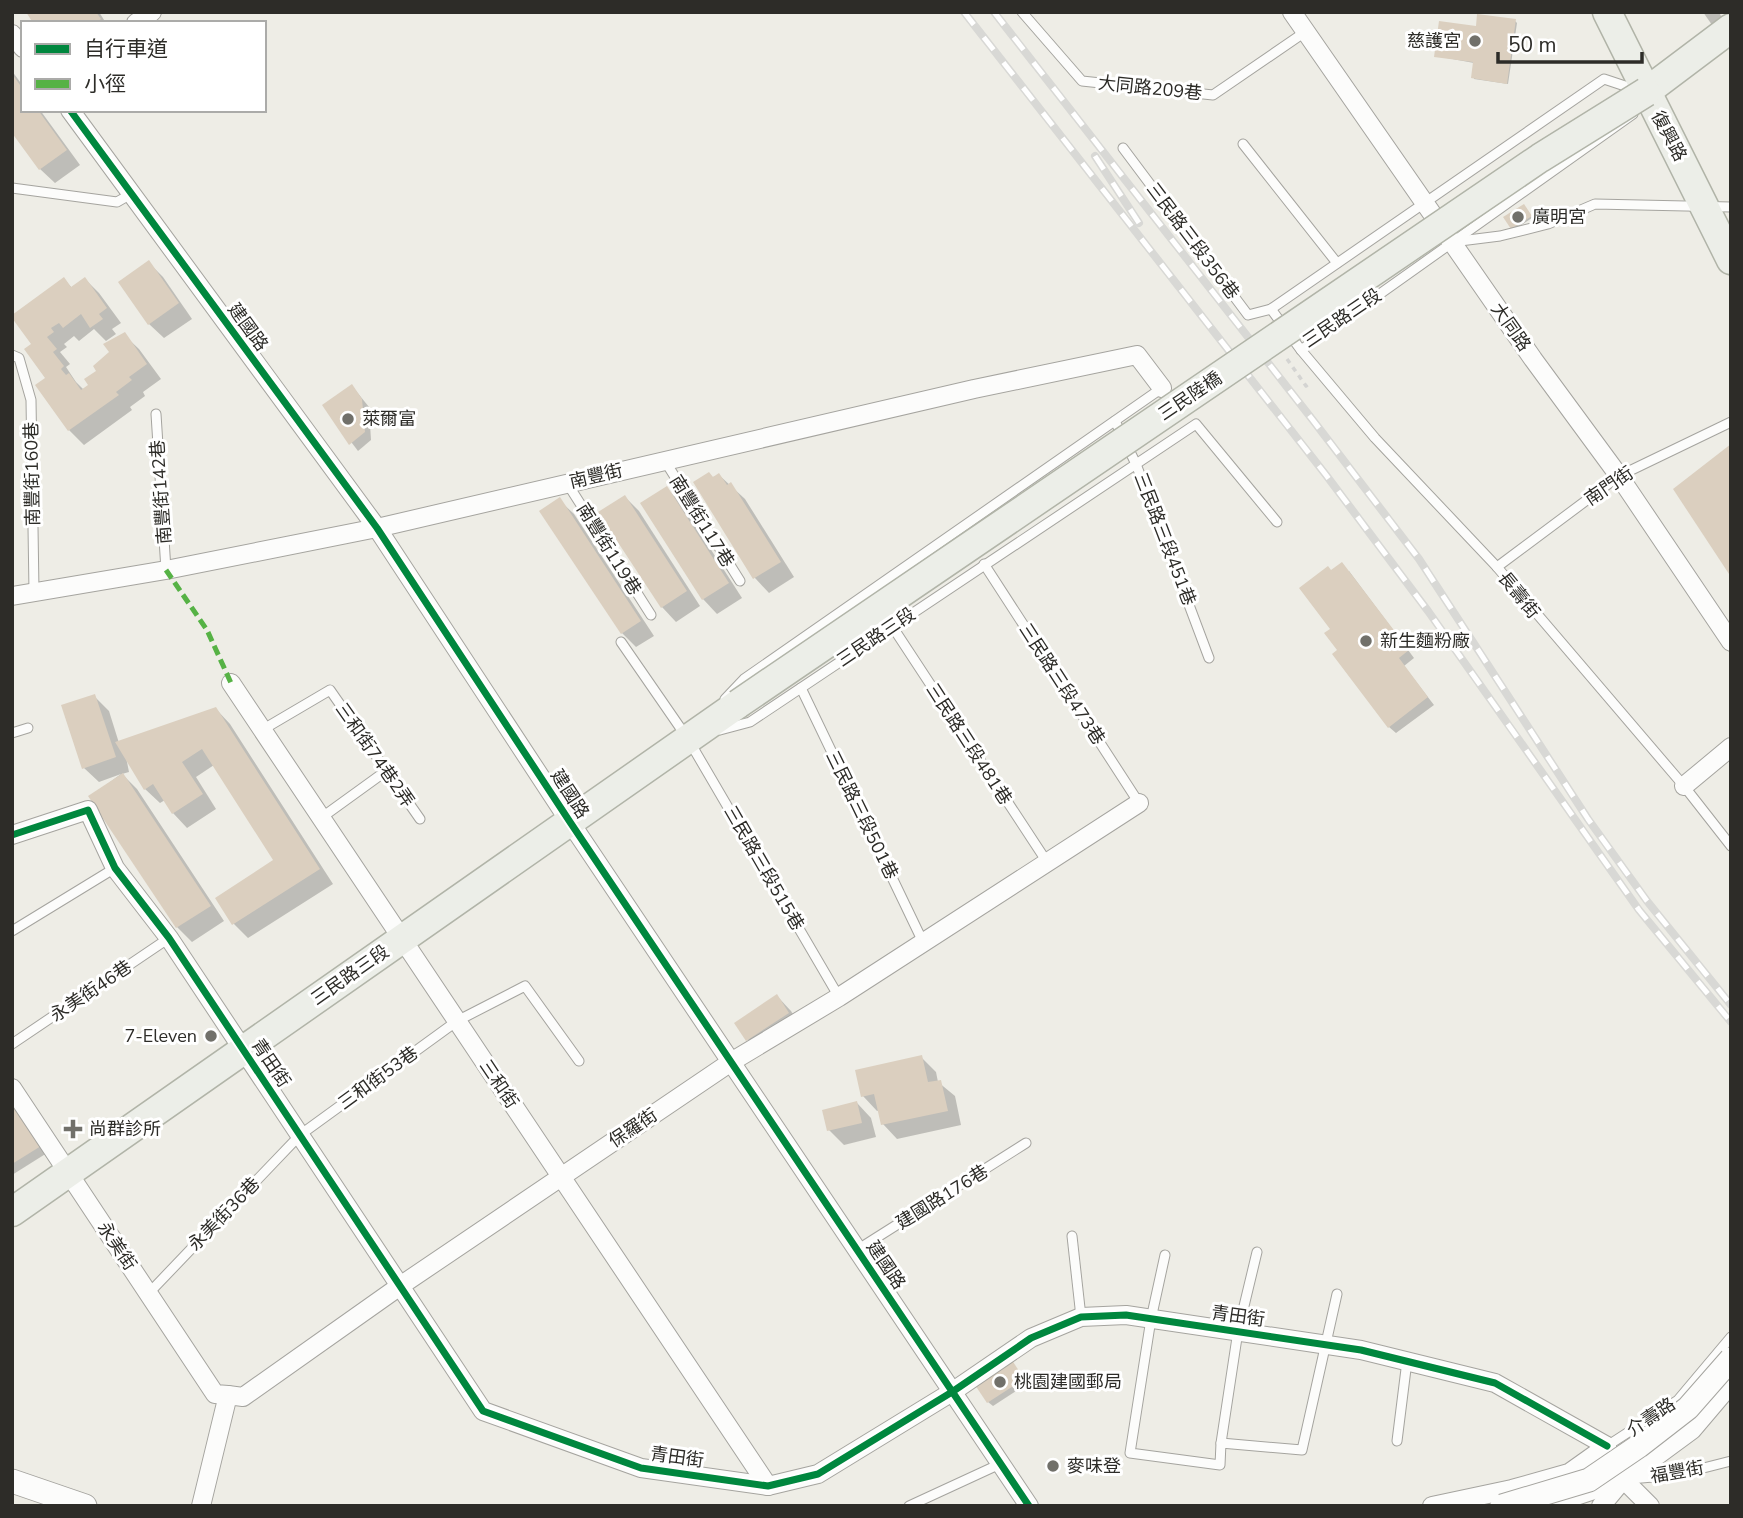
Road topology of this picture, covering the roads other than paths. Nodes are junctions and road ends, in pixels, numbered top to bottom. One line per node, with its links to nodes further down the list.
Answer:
1 (1022, 12): 5 (lane, 大同路209巷)
2 (1292, 12): 5 (street, 大同路)
3 (1607, 12): 6 (main road, 復興路)
4 (1731, 29): 6 (main road, 三民路三段)
5 (1304, 32): 12 (street, 大同路)
6 (1646, 92): 12 (lane); 13 (main road, 復興路); 14 (lane, 三民路三段); 43 (main road, 三民陸橋, bridge)
7 (70, 112): 11 (street, 建國路)
8 (1243, 144): 16 (lane)
9 (1123, 148): 17 (lane, 三民路三段356巷)
10 (12, 188): 11 (lane)
11 (131, 194): 29 (street, 建國路)
12 (1423, 204): 14 (street, 大同路); 16 (lane)
13 (1718, 206): 14 (lane); 15 (main road, 復興路)
14 (1451, 242): 18 (lane, 三民路三段); 26 (street, 大同路)
15 (1731, 260)
16 (1338, 263): 17 (lane)
17 (1271, 309): 18 (lane, 三民路三段)
18 (1301, 350): 31 (lane, 長壽街)
19 (16, 357): 34 (lane, 南豐街160巷)
20 (1162, 388): 22 (lane, 三民路三段); 24 (street, 南豐街)
21 (156, 414): 32 (lane, 南豐街142巷)
22 (1115, 421): 25 (lane, 三民路三段451巷); 47 (lane, 三民路三段)
23 (1731, 422): 26 (lane, 南門街)
24 (664, 460): 27 (street, 南豐街); 33 (lane, 南豐街117巷)
25 (1136, 464): 28 (lane, 三民路三段); 30 (lane, 三民路三段); 40 (lane, 三民路三段451巷)
26 (1619, 476): 31 (lane, 南門街); 39 (street, 大同路)
27 (567, 483): 29 (street, 南豐街); 36 (lane, 南豐街119巷)
28 (1277, 522)
29 (377, 528): 32 (street, 南豐街); 54 (street, 建國路)
30 (984, 564): 37 (lane, 三民路三段); 51 (lane, 三民路三段473巷)
31 (1497, 567): 50 (lane, 長壽街)
32 (166, 570): 34 (street, 南豐街)
33 (740, 582)
34 (34, 591): 35 (street, 南豐街)
35 (12, 596)
36 (651, 615)
37 (892, 626): 42 (lane, 三民路三段); 57 (lane, 三民路三段481巷)
38 (621, 642): 47 (lane, 三民路三段515巷)
39 (1731, 642)
40 (1209, 658)
41 (231, 683): 45 (street, 三和街)
42 (801, 688): 47 (lane, 三民路三段); 62 (lane, 三民路三段501巷)
43 (738, 704): 47 (main road, 三民路三段)
44 (28, 728): 46 (lane)
45 (262, 730): 49 (lane, 三和街74巷2弄); 52 (street, 三和街)
46 (12, 733)
47 (688, 739): 54 (main road, 三民路三段); 63 (lane, 三民路三段515巷)
48 (1731, 747): 50 (street)
49 (386, 771): 52 (lane); 53 (lane, 三和街74巷2弄)
50 (1685, 786): 56 (lane, 長壽街)
51 (1139, 803): 57 (street, 保羅街)
52 (321, 818): 61 (street, 三和街)
53 (420, 819)
54 (570, 822): 61 (main road, 三民路三段); 68 (street, 建國路)
55 (12, 835): 58 (street, 青田街)
56 (1731, 846)
57 (1047, 862): 62 (street, 保羅街)
58 (115, 868): 59 (lane); 60 (street, 青田街)
59 (12, 930)
60 (169, 937): 65 (lane, 永美街46巷); 66 (street, 青田街)
61 (402, 939): 64 (street, 三和街); 66 (main road, 三民路三段)
62 (923, 942): 63 (street, 保羅街)
63 (839, 997): 68 (street, 保羅街)
64 (457, 1021): 67 (lane, 三和街53巷); 70 (lane, 三和街53巷); 73 (street, 三和街)
65 (12, 1044)
66 (242, 1049): 70 (street, 青田街); 72 (main road, 三民路三段)
67 (579, 1061)
68 (731, 1062): 73 (street, 保羅街); 76 (street, 建國路)
69 (12, 1088): 72 (street, 永美街)
70 (300, 1135): 79 (street, 青田街); 80 (lane, 永美街36巷)
71 (1026, 1143): 76 (lane, 建國路176巷)
72 (67, 1171): 74 (main road, 三民路三段); 80 (street, 永美街)
73 (561, 1177): 79 (street, 保羅街); 99 (street, 三和街)
74 (12, 1212)
75 (1072, 1236): 82 (lane)
76 (857, 1250): 90 (street, 建國路)
77 (1257, 1252): 84 (lane)
78 (1165, 1255): 83 (lane)
79 (400, 1286): 91 (street, 保羅街); 99 (street, 青田街)
80 (149, 1293): 91 (street, 永美街)
81 (1336, 1294): 86 (lane)
82 (1081, 1317): 83 (street, 青田街); 90 (street, 青田街)
83 (1152, 1319): 84 (street, 青田街); 93 (lane)
84 (1238, 1331): 86 (street, 青田街); 93 (lane)
85 (1731, 1337): 87 (lane, 介壽路)
86 (1327, 1345): 88 (street, 青田街); 93 (lane)
87 (1728, 1356): 94 (lane, 介壽路); 105 (street, bridge)
88 (1407, 1362): 92 (lane); 94 (street, 青田街)
89 (1731, 1384): 97 (street, 介壽路)
90 (952, 1392): 96 (street, 建國路); 99 (street, 青田街)
91 (229, 1395): 101 (street)
92 (1396, 1441)
93 (1221, 1443)
94 (1607, 1446): 97 (street); 104 (street, 介壽路)
95 (1731, 1461): 97 (lane, 福豐街)
96 (1000, 1464): 102 (lane); 103 (street, 建國路)
97 (1624, 1479): 106 (street, 介壽路); 107 (street); 108 (street)
98 (12, 1481): 100 (street)
99 (768, 1486)
100 (85, 1506)
101 (201, 1506)
102 (909, 1506)
103 (1029, 1506)
104 (1432, 1506)
105 (1502, 1506)
106 (1546, 1506)
107 (1601, 1506)
108 (1650, 1506)

